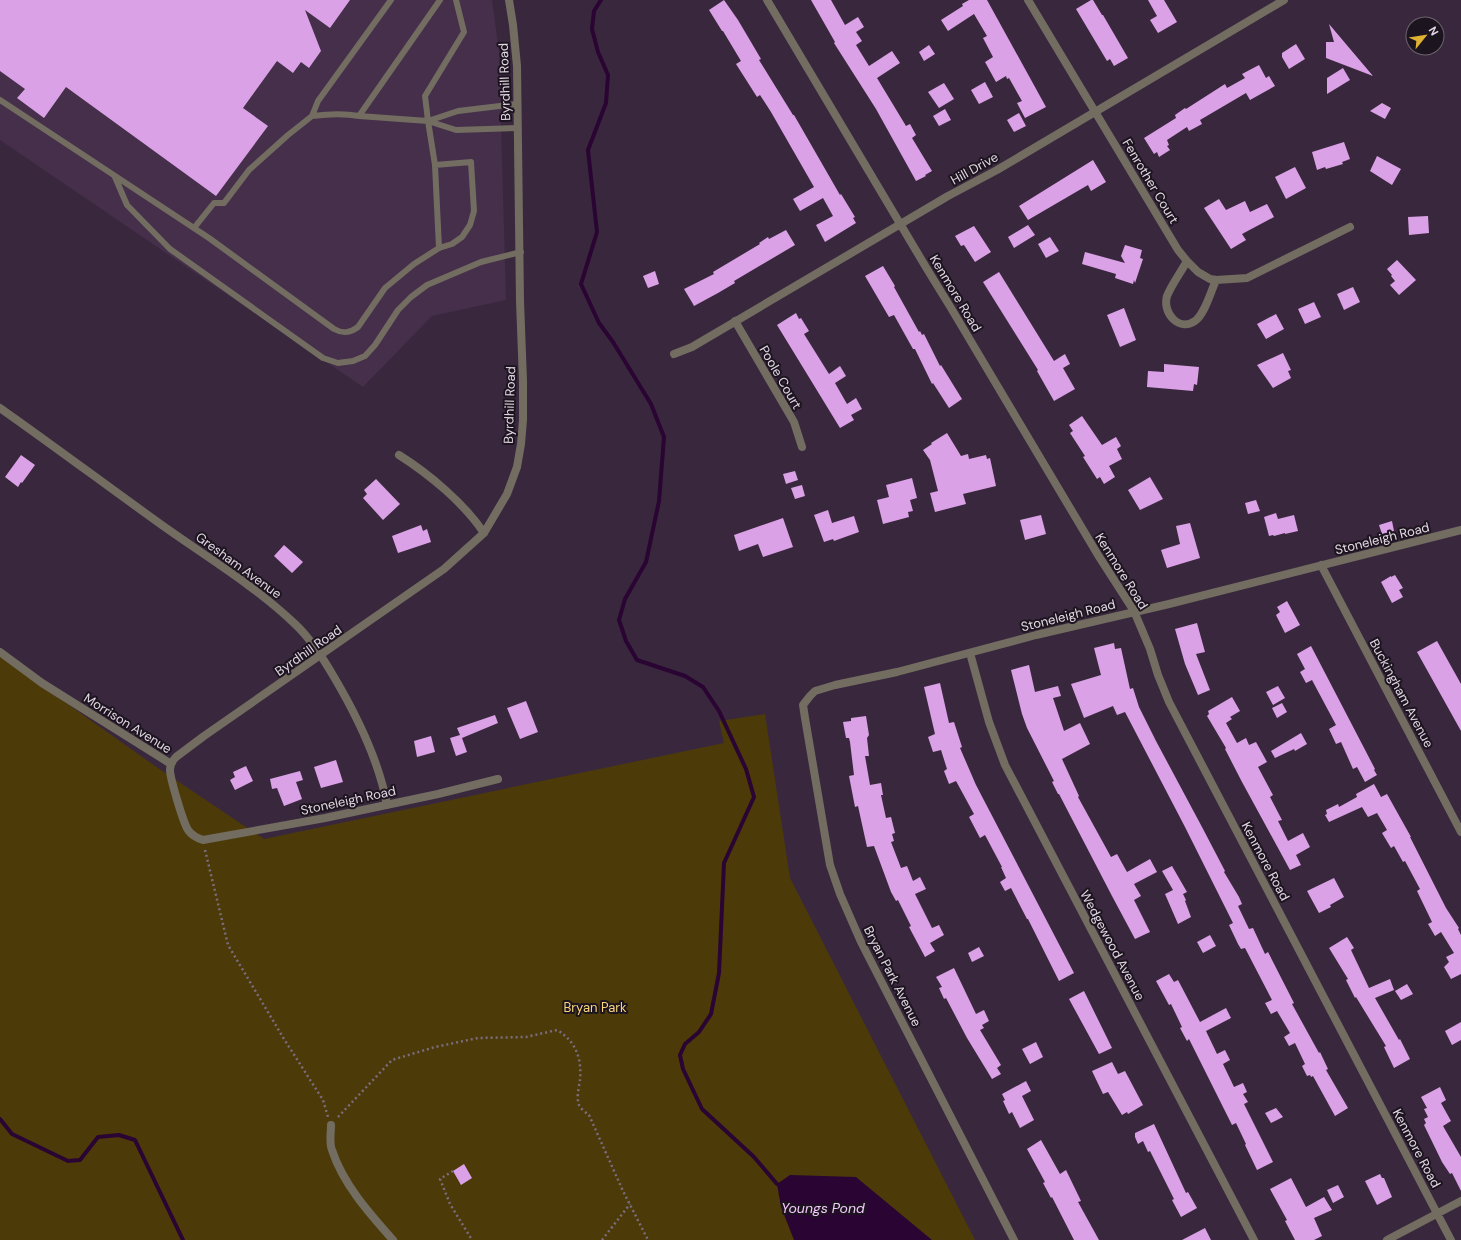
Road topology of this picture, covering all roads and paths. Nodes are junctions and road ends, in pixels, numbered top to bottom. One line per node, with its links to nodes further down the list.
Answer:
1 (391, 0): 11 (lane)
2 (440, 0): 12 (lane)
3 (456, 0): 13 (lane)
4 (509, 0): 9 (street, Byrdhill Road)
5 (767, 0): 17 (street, Kenmore Road)
6 (1028, 0): 10 (street, Fenrother Court)
7 (1284, 0): 10 (street, Hill Drive)
8 (0, 100): 16 (lane)
9 (517, 104): 13 (lane); 14 (street, Byrdhill Road)
10 (1096, 112): 17 (street, Hill Drive); 22 (street, Fenrother Court)
11 (312, 116): 12 (lane); 18 (lane)
12 (359, 116): 13 (lane)
13 (428, 121): 14 (lane); 15 (lane)
14 (518, 128): 21 (street, Byrdhill Road)
15 (436, 165): 20 (lane); 20 (lane)
16 (115, 176): 18 (lane); 21 (lane)
17 (901, 224): 24 (street, Hill Drive); 32 (street, Kenmore Road)
18 (194, 228): 20 (lane)
19 (1350, 228): 23 (street, Fenrother Court)
20 (439, 248)
21 (521, 252): 30 (street, Byrdhill Road)
22 (1187, 261): 23 (street, Fenrother Court); 23 (street)
23 (1216, 280)
24 (735, 321): 25 (street, Hill Drive); 27 (street, Poole Court)
25 (674, 354)
26 (0, 408): 35 (street, Gresham Avenue)
27 (802, 447)
28 (399, 455): 30 (street)
29 (1461, 530): 31 (street, Stoneleigh Road)
30 (484, 533): 35 (street, Byrdhill Road)
31 (1321, 565): 32 (street, Stoneleigh Road); 40 (street, Buckingham Avenue)
32 (1134, 611): 34 (street, Stoneleigh Road); 46 (street, Kenmore Road)
33 (0, 652): 37 (street, Morrison Avenue)
34 (970, 653): 36 (street, Stoneleigh Road); 52 (street, Wedgewood Avenue)
35 (321, 655): 37 (street, Byrdhill Road); 39 (street, Gresham Avenue)
36 (804, 705): 51 (street, Bryan Park Avenue)
37 (172, 764): 41 (street, Morrison Avenue)
38 (498, 780): 39 (street, Stoneleigh Road)
39 (387, 805): 41 (street, Stoneleigh Road)
40 (1461, 832)
41 (203, 840): 42 (path)
42 (330, 1125): 45 (path); 47 (street)
43 (453, 1171): 48 (path)
44 (1461, 1201): 46 (street)
45 (630, 1204): 49 (path); 50 (path)
46 (1437, 1214): 53 (street); 54 (street, Kenmore Road)
47 (393, 1240)
48 (472, 1240)
49 (602, 1240)
50 (648, 1240)
51 (1014, 1240)
52 (1254, 1240)
53 (1387, 1240)
54 (1451, 1240)

